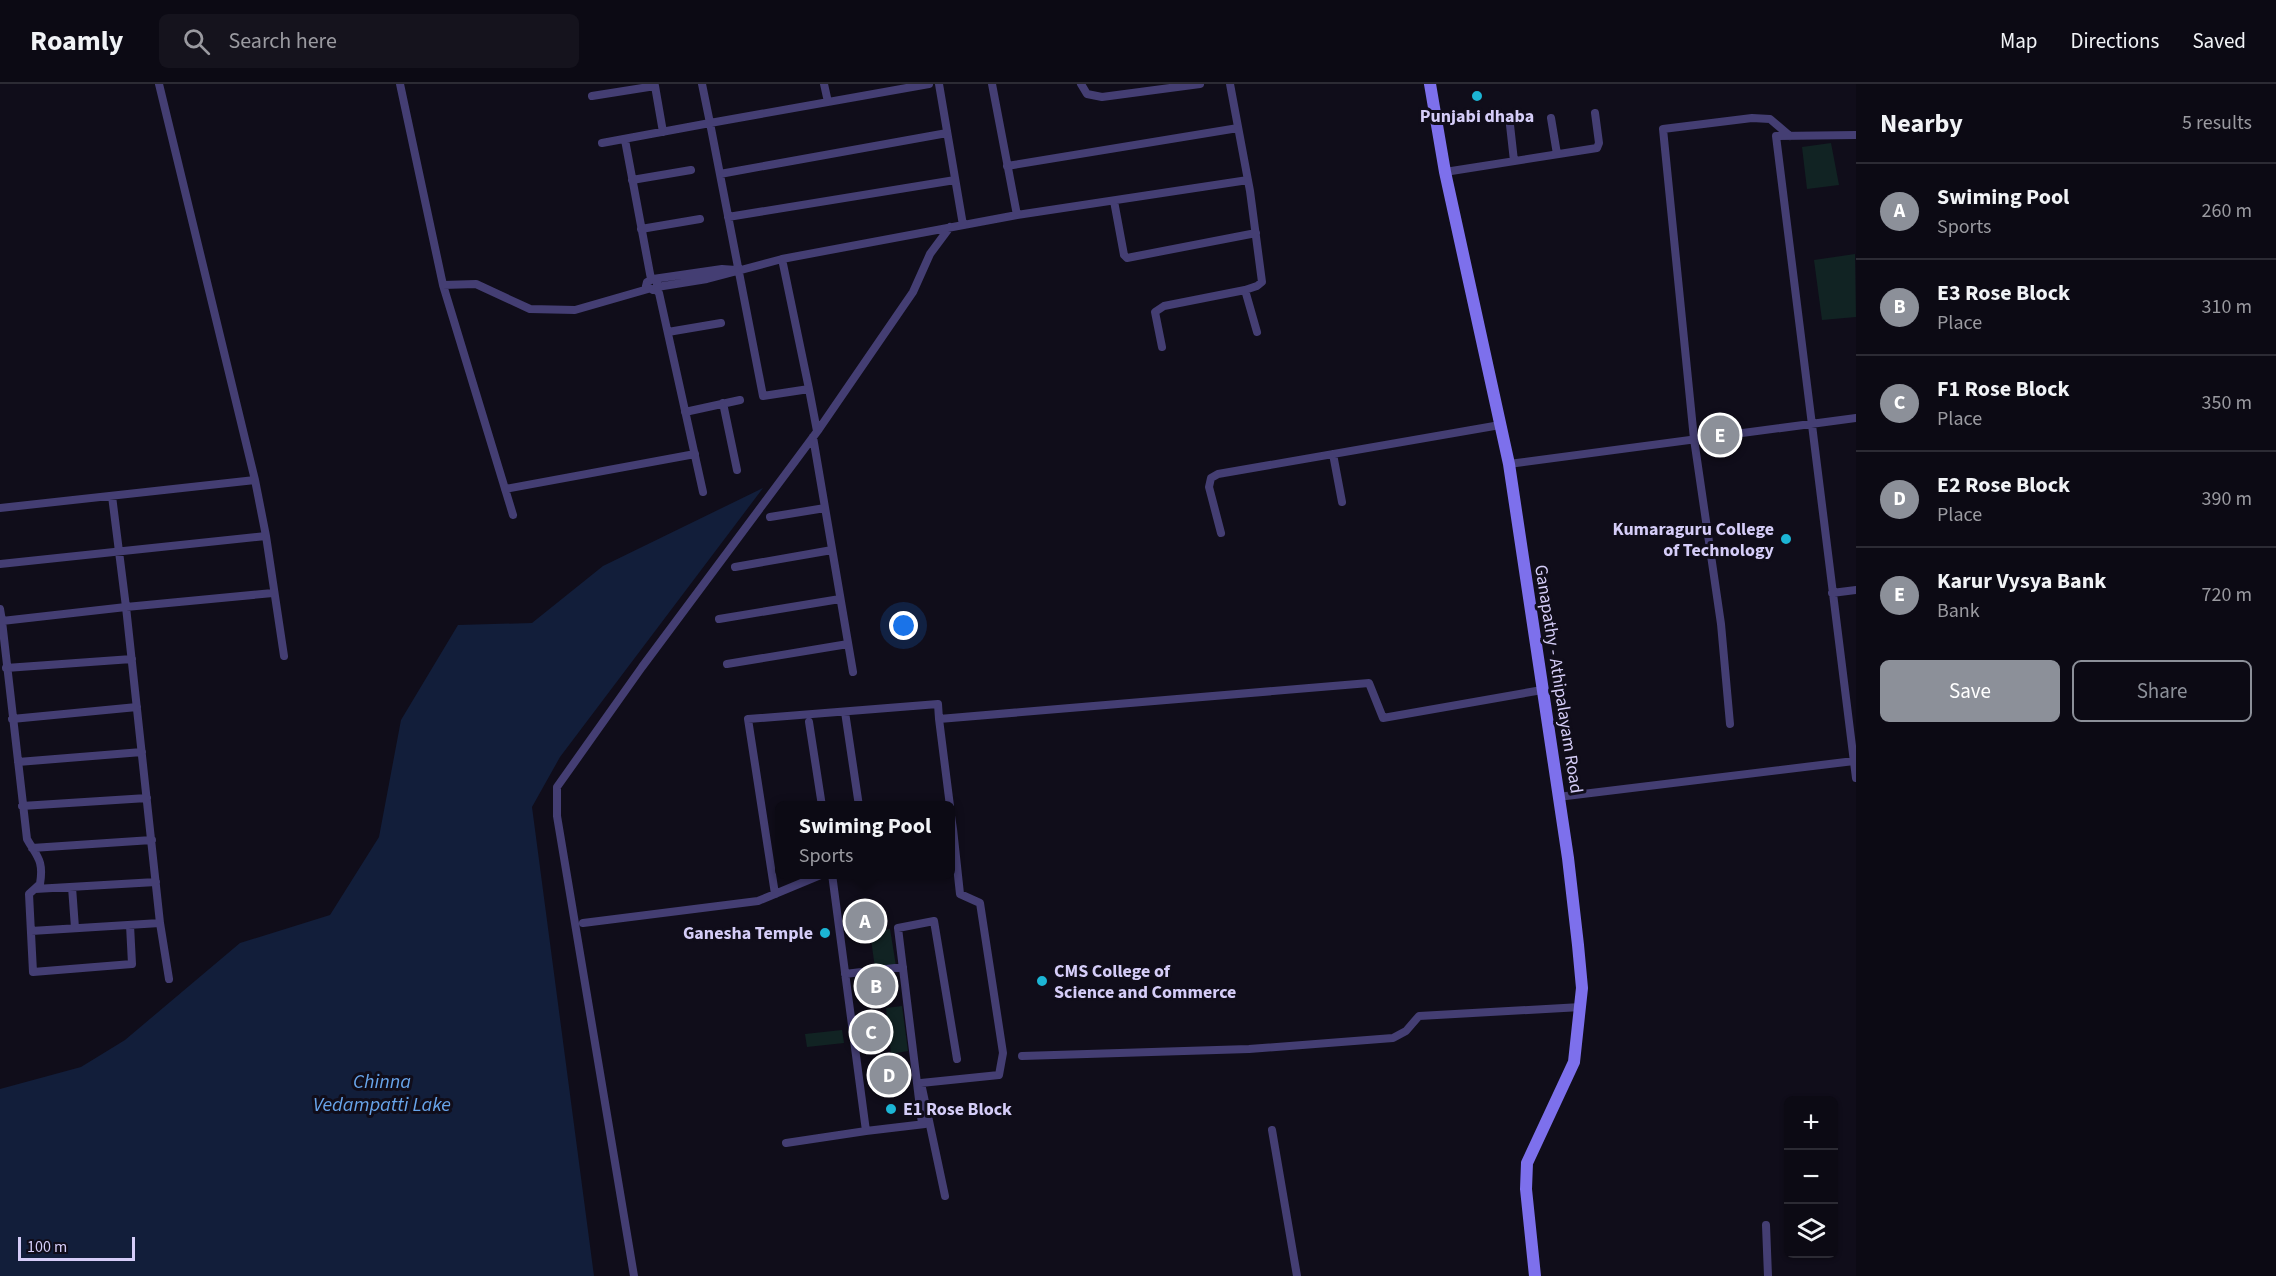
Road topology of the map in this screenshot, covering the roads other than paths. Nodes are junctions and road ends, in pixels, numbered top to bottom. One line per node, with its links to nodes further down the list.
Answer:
1 (159, 84): 67 (street)
2 (400, 84): 48 (street)
3 (702, 84): 17 (street)
4 (824, 84): 14 (street)
5 (929, 84): 12 (street)
6 (939, 84): 22 (street)
7 (992, 84): 30 (street)
8 (1081, 84): 9 (street)
9 (1200, 84)
10 (1230, 84): 20 (street)
11 (1430, 84): 32 (main road, Ganapathy - Athipalayam Road)
12 (880, 88): 14 (street)
13 (592, 96): 21 (street)
14 (828, 102): 17 (street)
15 (1595, 113): 28 (street)
16 (1551, 118): 28 (street)
17 (710, 123): 21 (street); 33 (street)
18 (1510, 126): 29 (street)
19 (1778, 126): 24 (street); 25 (street); 62 (street)
20 (1238, 128): 30 (street); 36 (street)
21 (663, 132): 26 (street)
22 (947, 133): 33 (street); 35 (street)
23 (1856, 135): 25 (street)
24 (1776, 136): 25 (street); 60 (street)
25 (1790, 136)
26 (625, 140): 27 (street); 34 (street)
27 (602, 143)
28 (1557, 154): 29 (street)
29 (1514, 161): 32 (street)
30 (1007, 166): 38 (street)
31 (691, 170): 34 (street)
32 (1445, 172): 59 (main road, Ganapathy - Athipalayam Road)
33 (720, 174): 39 (street)
34 (632, 180): 43 (street)
35 (955, 180): 39 (street); 41 (street)
36 (1248, 180): 37 (street); 44 (street)
37 (1114, 201): 38 (street); 44 (street)
38 (1017, 215): 41 (street)
39 (728, 217): 46 (street)
40 (700, 219): 43 (street)
41 (963, 225): 42 (street)
42 (950, 228): 45 (street); 61 (street)
43 (641, 229): 47 (street)
44 (1256, 233): 49 (street)
45 (782, 259): 46 (street); 54 (street)
46 (739, 270): 47 (street); 54 (street)
47 (653, 284): 48 (street); 51 (street)
48 (443, 285): 68 (street)
49 (1245, 290): 52 (street); 53 (street)
50 (721, 323): 51 (street)
51 (668, 332): 57 (street)
52 (1257, 332)
53 (1162, 347)
54 (810, 389): 61 (street)
55 (740, 400): 56 (street)
56 (723, 404): 57 (street); 66 (street)
57 (686, 412): 63 (street)
58 (1856, 418): 60 (street)
59 (1500, 424): 64 (street); 65 (main road, Ganapathy - Athipalayam Road)
60 (1811, 424): 62 (street); 84 (street)
61 (815, 434): 73 (street); 140 (street)
62 (1694, 439): 65 (street); 102 (street)
63 (695, 454): 68 (street); 69 (street)
64 (1333, 454): 71 (street); 76 (street)
65 (1509, 464): 96 (main road, Ganapathy - Athipalayam Road)
66 (737, 470)
67 (255, 480): 70 (street); 77 (street)
68 (505, 489): 74 (street)
69 (703, 492)
70 (112, 496): 72 (street); 79 (street)
71 (1342, 502)
72 (0, 507)
73 (825, 508): 75 (street); 78 (street)
74 (513, 515)
75 (770, 517)
76 (1221, 532)
77 (266, 536): 79 (street); 83 (street)
78 (832, 550): 81 (street); 85 (street)
79 (119, 552): 80 (street); 86 (street)
80 (0, 564)
81 (735, 567)
82 (1856, 590): 84 (street)
83 (273, 593): 86 (street); 91 (street)
84 (1833, 593): 103 (street)
85 (840, 599): 88 (street); 90 (street)
86 (126, 607): 89 (street); 92 (street)
87 (0, 609): 89 (street)
88 (719, 619)
89 (2, 621): 94 (street)
90 (848, 644): 93 (street); 95 (street)
91 (284, 656)
92 (132, 659): 94 (street); 97 (street)
93 (727, 664)
94 (6, 668): 99 (street)
95 (853, 672)
96 (1542, 690): 100 (street); 108 (main road, Ganapathy - Athipalayam Road)
97 (137, 707): 99 (street); 104 (street)
98 (845, 712): 100 (street); 111 (street); 122 (street)
99 (12, 719): 106 (street)
100 (939, 719): 112 (street)
101 (810, 722): 110 (street)
102 (1730, 724)
103 (1853, 736): 105 (street)
104 (142, 752): 106 (street); 109 (street)
105 (1854, 761): 107 (street); 108 (street)
106 (18, 762): 113 (street)
107 (1856, 777)
108 (1558, 797): 131 (main road, Ganapathy - Athipalayam Road)
109 (147, 798): 113 (street); 114 (street)
110 (821, 801)
111 (858, 801)
112 (949, 801)
113 (22, 806): 115 (street)
114 (152, 840): 115 (street); 119 (street)
115 (32, 848): 121 (street)
116 (955, 853): 134 (street)
117 (811, 879): 122 (street)
118 (833, 879): 129 (street)
119 (156, 882): 120 (street); 123 (street)
120 (72, 887): 121 (street); 126 (street)
121 (35, 889): 127 (street)
122 (775, 894): 124 (street)
123 (160, 923): 125 (street); 130 (street)
124 (583, 923)
125 (130, 925): 126 (street); 127 (street)
126 (75, 928): 127 (street)
127 (31, 931)
128 (903, 967): 129 (street); 133 (street); 134 (street)
129 (845, 974): 136 (street)
130 (169, 979)
131 (1581, 1007): 132 (street); 142 (main road, Ganapathy - Athipalayam Road)
132 (1022, 1056)
133 (957, 1059)
134 (926, 1124): 136 (street); 138 (street)
135 (1272, 1130): 141 (street)
136 (866, 1131): 137 (street)
137 (786, 1143)
138 (945, 1196)
139 (1766, 1225): 143 (street)
140 (634, 1276)
141 (1297, 1276)
142 (1535, 1276)
143 (1768, 1276)

